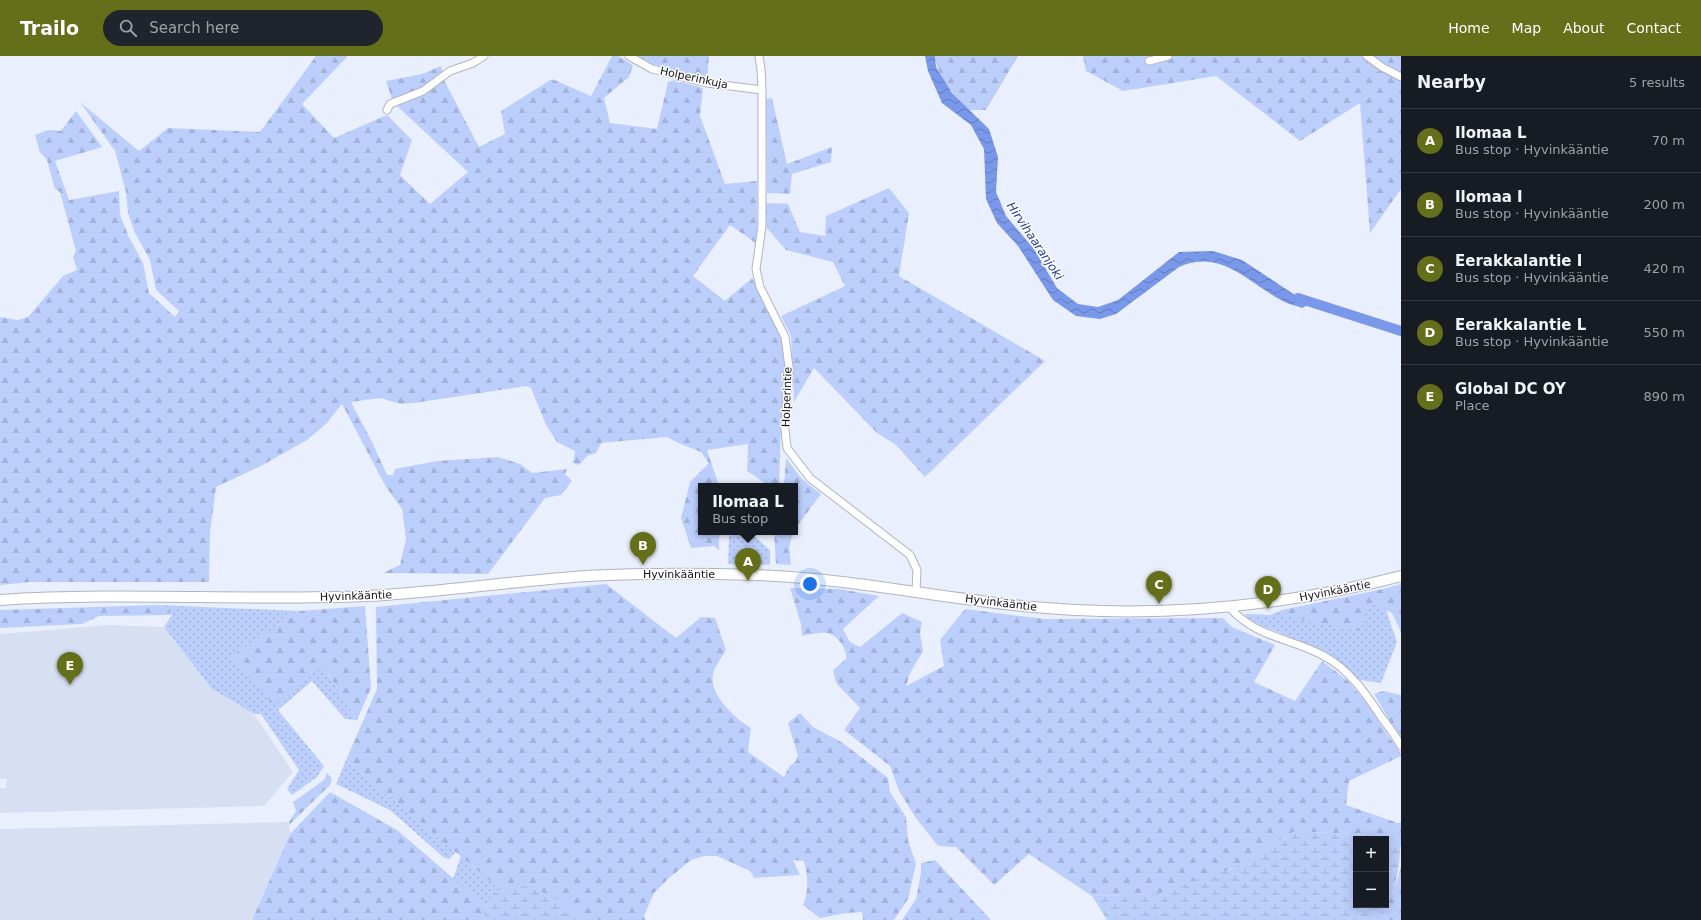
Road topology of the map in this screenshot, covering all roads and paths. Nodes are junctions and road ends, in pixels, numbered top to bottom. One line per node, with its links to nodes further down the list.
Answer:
1 (484, 56): 9 (street)
2 (629, 56): 8 (street, Holperinkuja)
3 (759, 56): 8 (street, Holperintie)
4 (1168, 56): 6 (street)
5 (1367, 56): 7 (street)
6 (1149, 60)
7 (1401, 77)
8 (762, 90): 11 (street, Holperintie)
9 (387, 110)
10 (1401, 576): 13 (highway, Hyvinkääntie)
11 (916, 591): 12 (highway, Hyvinkääntie); 13 (highway, Hyvinkääntie)
12 (0, 600)
13 (1230, 608): 14 (street)
14 (1401, 746)

